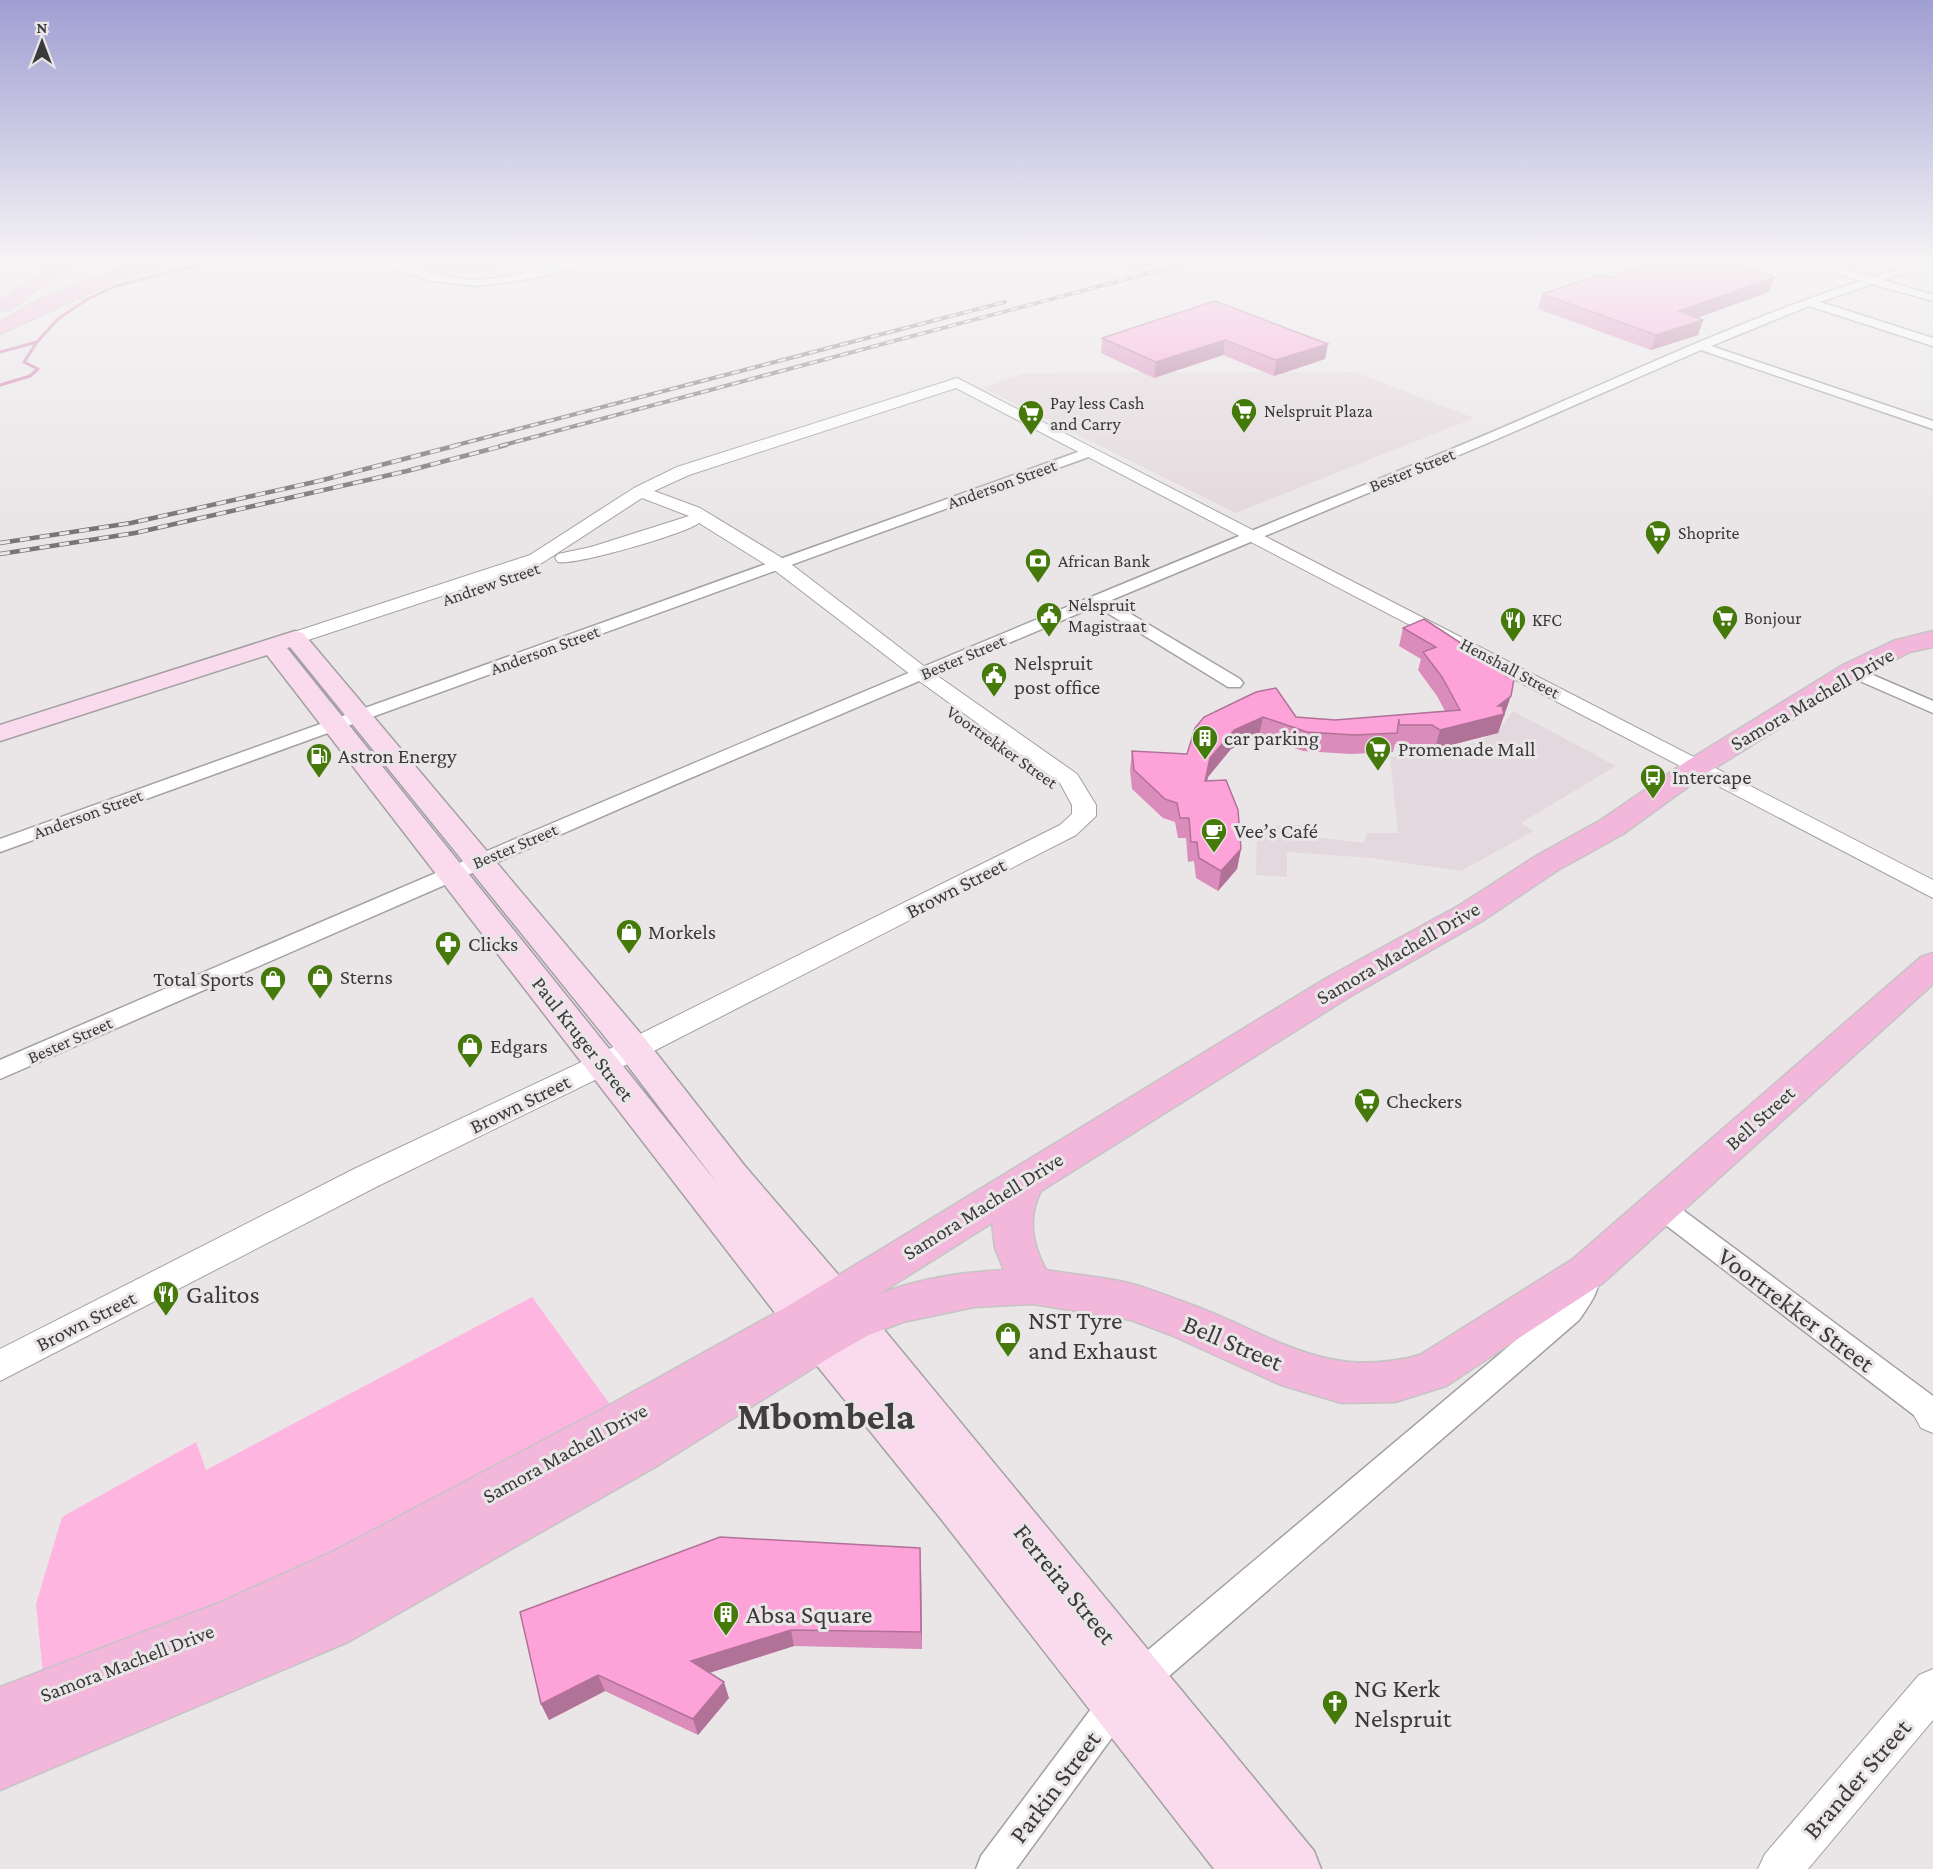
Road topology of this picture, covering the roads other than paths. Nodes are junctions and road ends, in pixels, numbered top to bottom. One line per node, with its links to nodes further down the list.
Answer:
1 (1697, 347): 9 (street, Bester Street)
2 (1704, 347): 4 (street)
3 (962, 386): 5 (street, Henshall Street); 6 (street, Andrew Street); 7 (street, Andrew Street)
4 (1933, 425)
5 (1089, 452): 9 (street, Henshall Street); 11 (street, Anderson Street)
6 (683, 481): 7 (street, Andrew Street); 8 (street)
7 (644, 498): 8 (street, Voortrekker Street); 10 (street, Andrew Street); 14 (street, Andrew Street)
8 (691, 516): 10 (street); 11 (street, Voortrekker Street)
9 (1250, 535): 12 (street, Bester Street); 22 (street, Henshall Street)
10 (564, 558): 14 (street, Andrew Street)
11 (773, 567): 16 (street, Voortrekker Street); 19 (street, Anderson Street)
12 (1097, 600): 16 (street, Bester Street); 17 (street)
13 (1933, 639): 15 (main road, Samora Machell Drive)
14 (288, 646): 19 (main road, Paul Kruger Street); 20 (main road, Andrew Street); 21 (main road, Andrew Street)
15 (1852, 670): 18 (street); 22 (main road, Samora Machell Drive)
16 (915, 677): 23 (street, Voortrekker Street); 25 (street, Bester Street)
17 (1234, 683)
18 (1933, 708)
19 (349, 722): 24 (street, Anderson Street); 25 (main road, Paul Kruger Street)
20 (0, 734)
21 (0, 747)
22 (1697, 767): 26 (street, Henshall Street); 31 (main road, Samora Machell Drive)
23 (1078, 796): 28 (street, Brown Street)
24 (0, 846)
25 (465, 867): 28 (main road, Paul Kruger Street); 29 (main road, Paul Kruger Street); 30 (street, Bester Street)
26 (1933, 890)
27 (1933, 965): 32 (main road, Bell Street)
28 (634, 1049): 29 (street, Brown Street); 35 (main road, Paul Kruger Street)
29 (603, 1064): 35 (main road, Paul Kruger Street); 36 (street, Brown Street)
30 (0, 1070)
31 (1029, 1177): 34 (main road); 35 (main road, Samora Machell Drive)
32 (1659, 1206): 33 (main road, Bell Street); 37 (street, Voortrekker Street)
33 (1588, 1271): 34 (main road, Bell Street); 38 (street, Bell Street)
34 (1034, 1286): 35 (main road, Bell Street)
35 (829, 1320): 38 (main road, Ferreira Street); 40 (main road, Samora Machell Drive); 41 (main road, Samora Machell Drive)
36 (0, 1366)
37 (1931, 1413)
38 (1128, 1691): 42 (street, Parkin Street); 43 (main road, Ferreira Street); 44 (main road, Ferreira Street)
39 (1927, 1706): 45 (street, Brander Street)
40 (0, 1713)
41 (0, 1763)
42 (994, 1869)
43 (1246, 1869)
44 (1296, 1869)
45 (1780, 1869)

